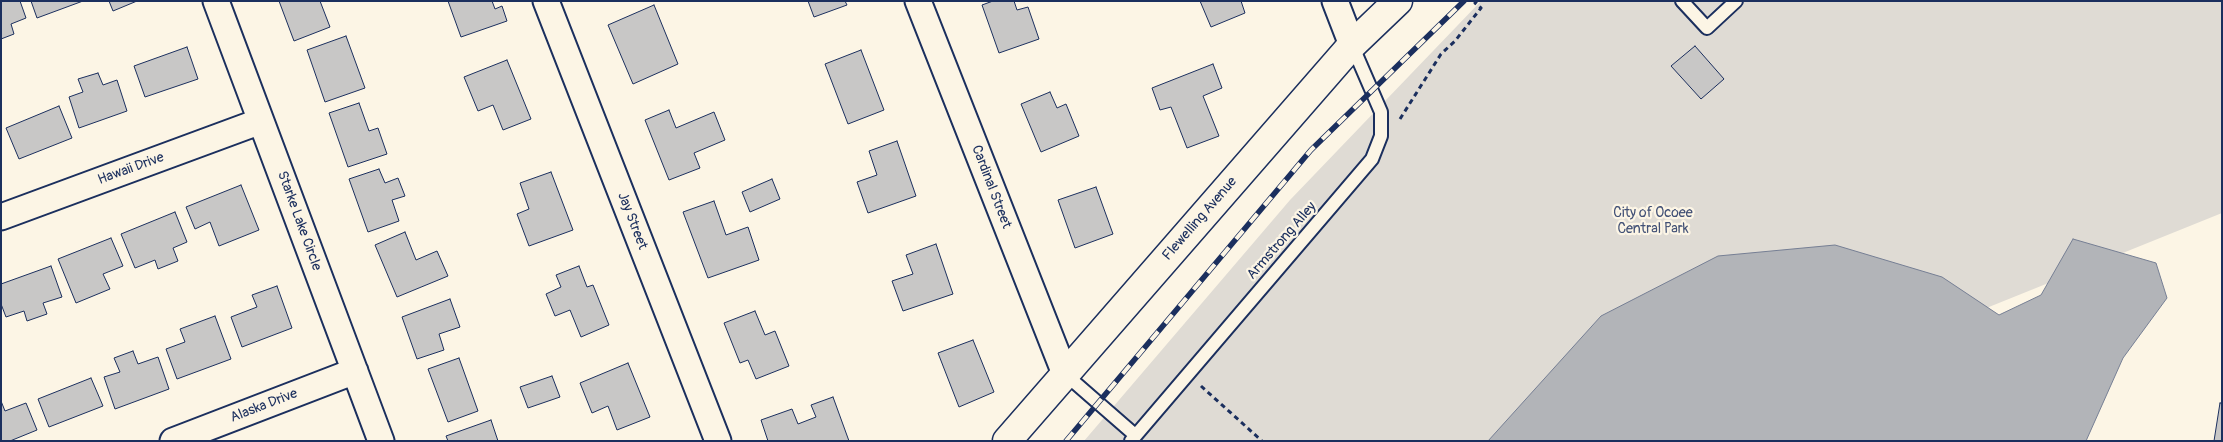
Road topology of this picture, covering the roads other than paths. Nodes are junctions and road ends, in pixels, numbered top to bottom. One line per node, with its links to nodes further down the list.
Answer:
1 (216, 1): 9 (street, Starke Lake Circle)
2 (546, 1): 16 (street, Jay Street)
3 (918, 1): 12 (street, Cardinal Street)
4 (1335, 1): 8 (street)
5 (1398, 1): 8 (street, Flewelling Avenue)
6 (1682, 1): 7 (lane)
7 (1736, 1)
8 (1352, 45): 12 (street, Flewelling Avenue); 13 (lane, Armstrong Alley)
9 (261, 122): 10 (street, Hawaii Drive); 11 (street, Starke Lake Circle)
10 (1, 217)
11 (355, 371): 14 (street, Alaska Drive); 15 (street, Starke Lake Circle)
12 (1064, 374): 13 (lane, Armstrong Alley); 17 (street, Flewelling Avenue)
13 (1133, 438)
14 (174, 441)
15 (381, 441)
16 (718, 441)
17 (1007, 441)

